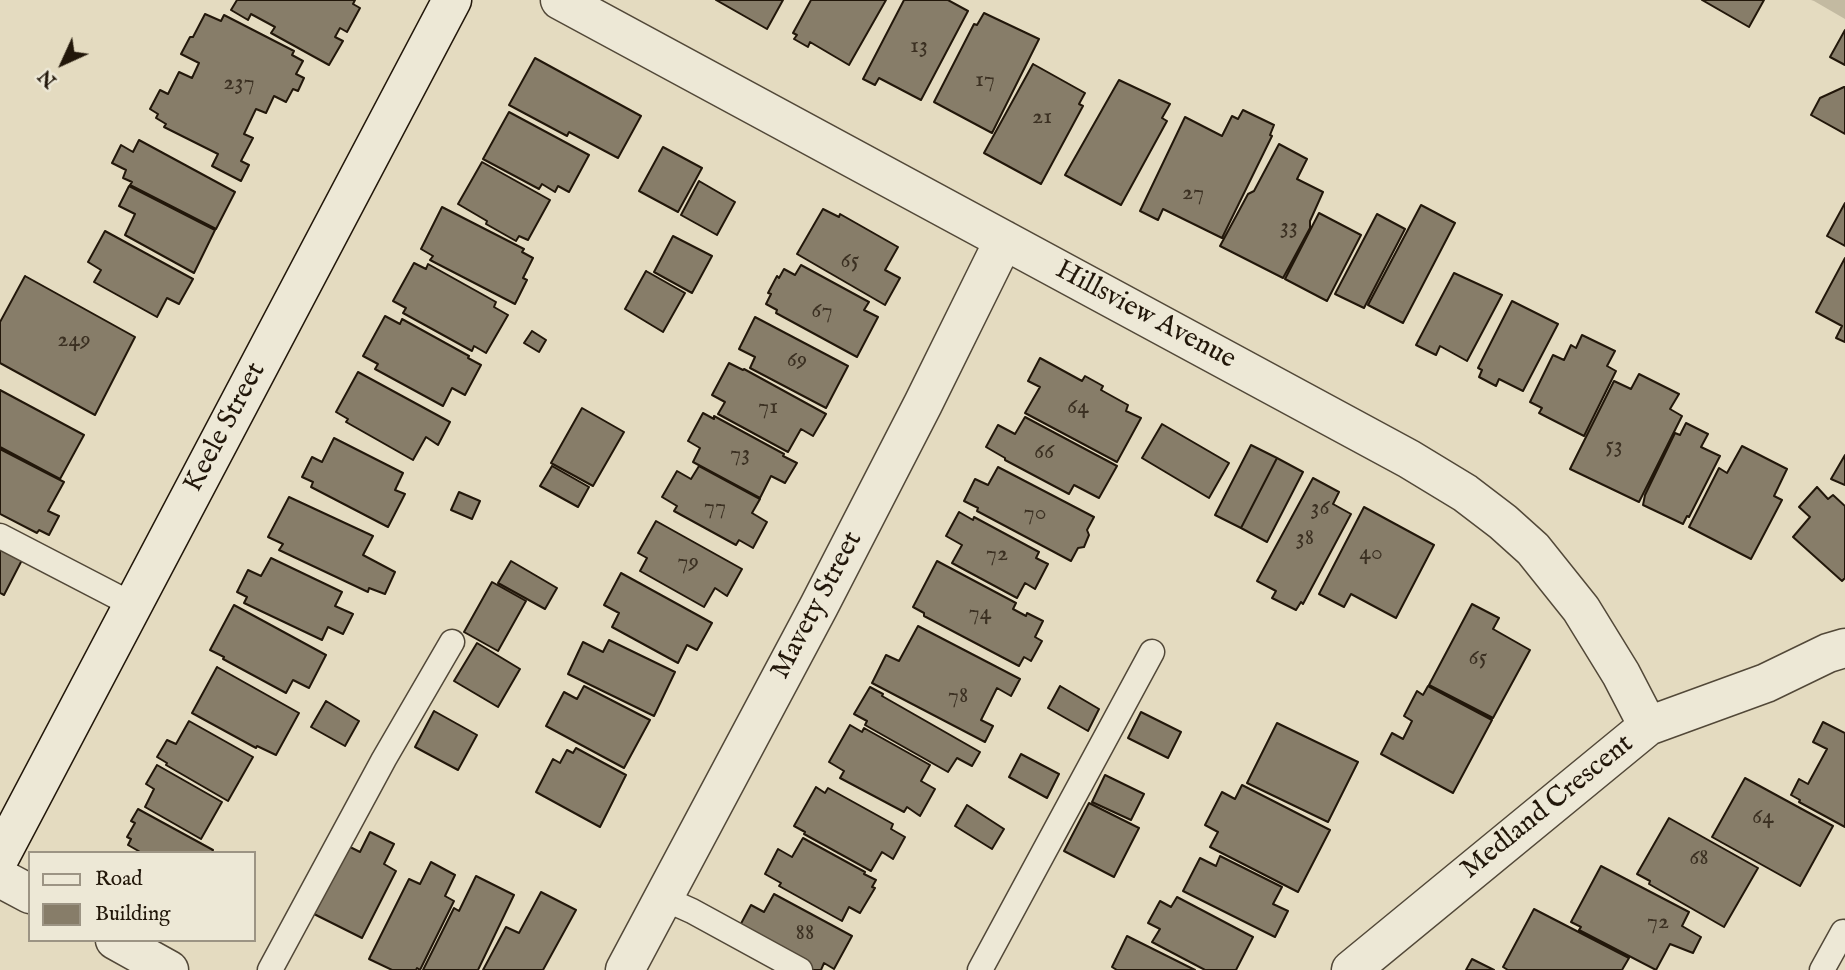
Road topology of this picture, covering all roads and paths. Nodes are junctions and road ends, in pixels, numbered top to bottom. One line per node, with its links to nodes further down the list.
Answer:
1 (452, 0): 5 (street, Keele Street)
2 (560, 0): 3 (street, Hillsview Avenue)
3 (1004, 240): 9 (street, Hillsview Avenue); 13 (street, Mavety Street)
4 (0, 536): 5 (lane)
5 (133, 605): 10 (street, Keele Street)
6 (452, 642): 17 (lane)
7 (1845, 648): 9 (street, Medland Crescent)
8 (1152, 652): 20 (lane)
9 (1648, 726): 21 (street, Medland Crescent)
10 (0, 857)
11 (0, 878): 12 (street)
12 (28, 893)
13 (663, 898): 18 (street, Mavety Street); 19 (lane)
14 (1843, 932): 22 (lane)
15 (118, 942): 16 (street)
16 (169, 970)
17 (270, 970)
18 (625, 970)
19 (800, 970)
20 (980, 970)
21 (1351, 970)
22 (1822, 970)

